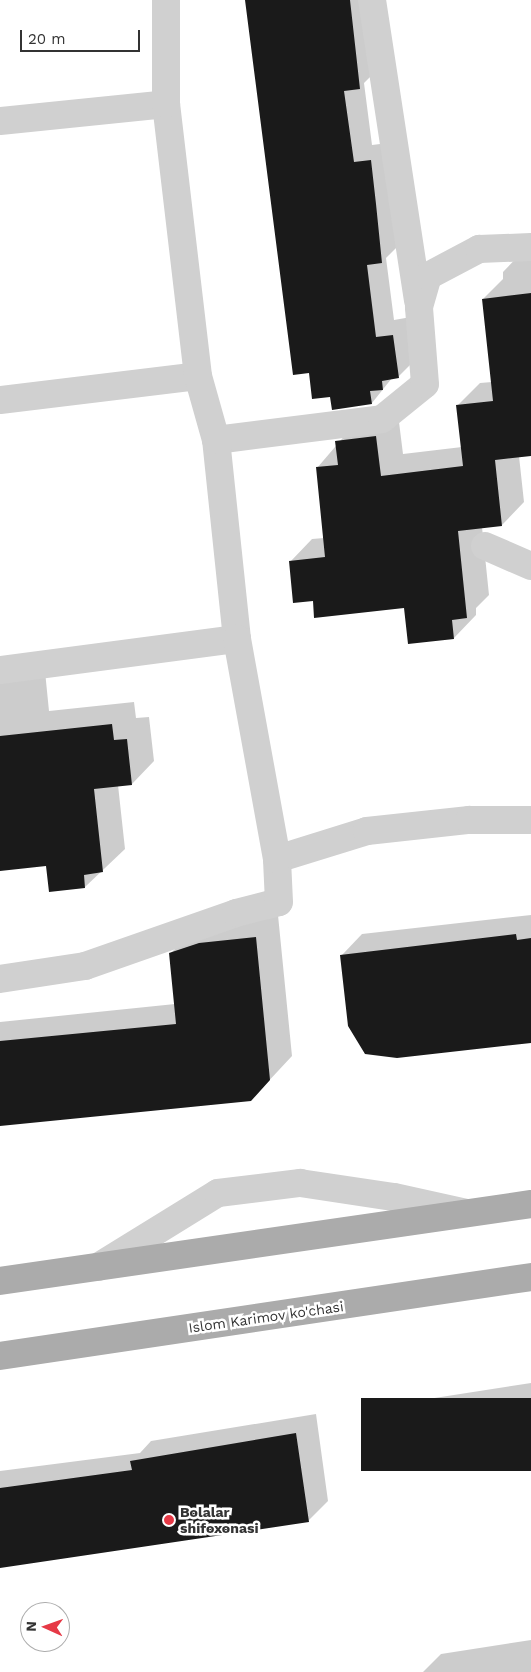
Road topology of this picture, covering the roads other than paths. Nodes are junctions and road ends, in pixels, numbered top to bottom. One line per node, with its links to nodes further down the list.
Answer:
1 (166, 0): 3 (street)
2 (372, 0): 6 (street)
3 (166, 104): 4 (street); 7 (street)
4 (0, 121)
5 (531, 247): 6 (street)
6 (419, 307): 9 (street)
7 (198, 376): 8 (street); 9 (street)
8 (0, 400)
9 (216, 440): 12 (street)
10 (485, 546): 11 (street)
11 (531, 566)
12 (237, 638): 13 (street); 15 (street)
13 (0, 670)
14 (531, 820): 15 (street)
15 (277, 859): 16 (street)
16 (0, 979)
17 (531, 1204): 18 (main road)
18 (470, 1214): 19 (main road); 19 (street)
19 (98, 1267): 21 (main road)
20 (531, 1277): 22 (main road, Islom Karimov ko'chasi)
21 (0, 1281)
22 (0, 1356)

